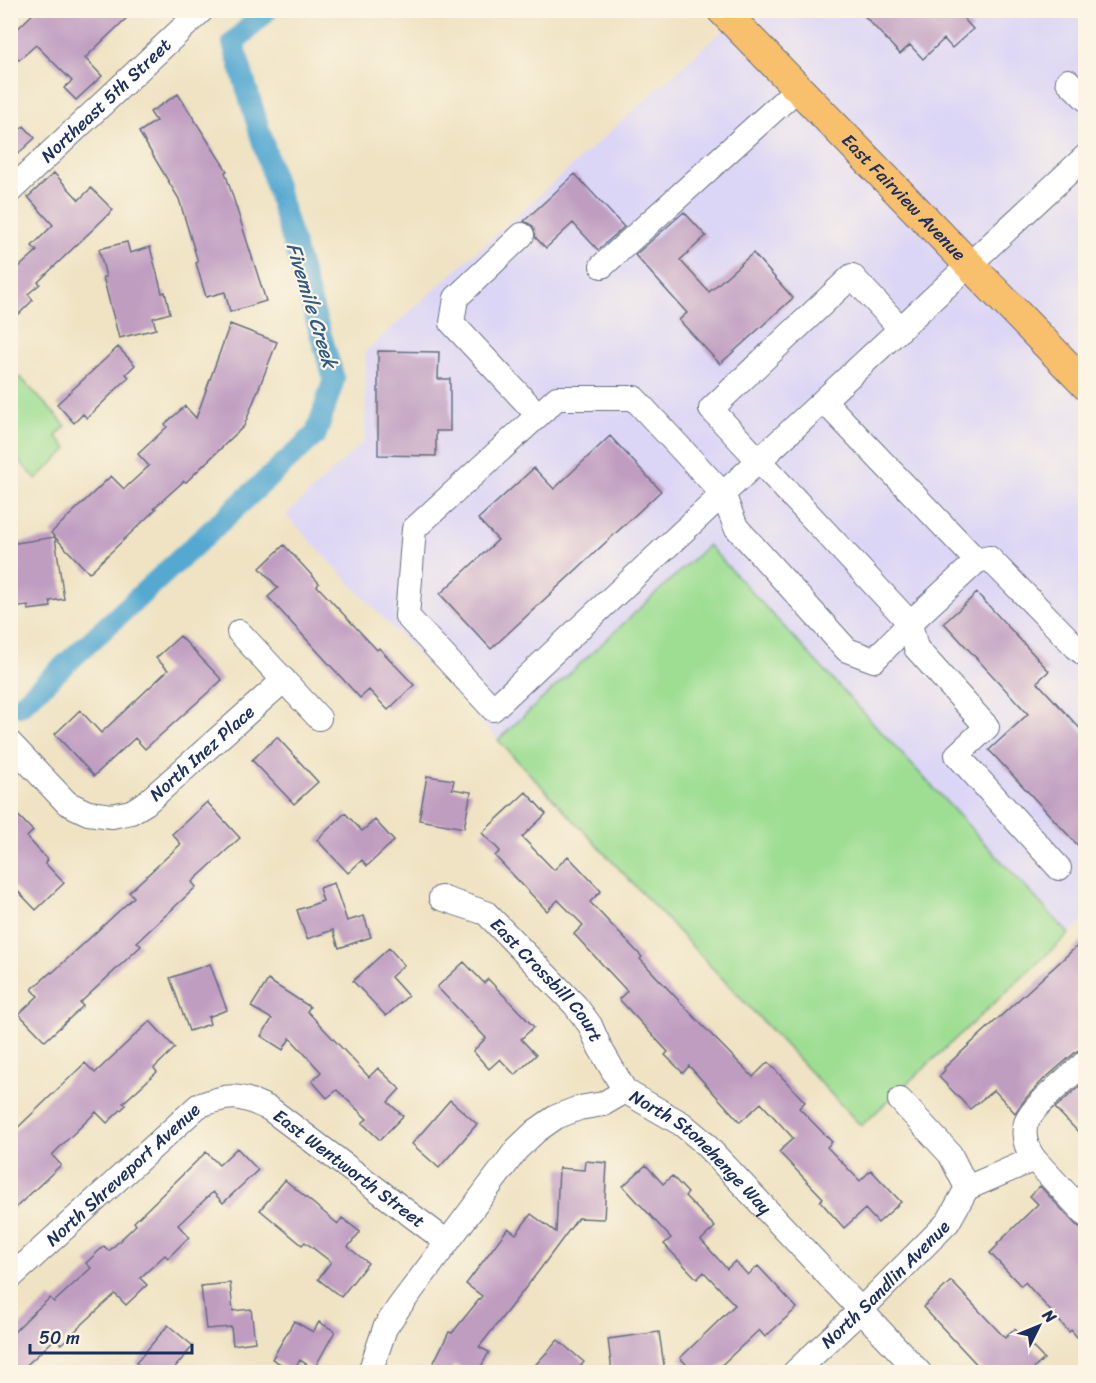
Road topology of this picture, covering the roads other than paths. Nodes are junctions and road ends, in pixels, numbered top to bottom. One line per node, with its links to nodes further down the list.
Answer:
1 (202, 10): 7 (street, Northeast 5th Street)
2 (722, 10): 4 (main road, East Fairview Avenue)
3 (1068, 81): 5 (street)
4 (797, 88): 9 (street); 10 (main road, East Fairview Avenue)
5 (1086, 99)
6 (1086, 156): 10 (street)
7 (10, 191)
8 (522, 235): 14 (street)
9 (602, 266)
10 (969, 266): 11 (street); 12 (main road, East Fairview Avenue)
11 (901, 329): 13 (street); 15 (street)
12 (1086, 385)
13 (824, 401): 15 (street); 17 (street)
14 (538, 415): 16 (street); 16 (street)
15 (760, 460): 16 (street); 18 (street)
16 (723, 494): 18 (street)
17 (977, 561): 18 (street); 20 (street)
18 (910, 623): 24 (street)
19 (239, 632): 21 (street)
20 (1086, 655)
21 (284, 680): 22 (street); 23 (street, North Inez Place)
22 (320, 718)
23 (10, 743)
24 (1059, 868)
25 (441, 898): 27 (street, East Crossbill Court)
26 (1086, 1062): 30 (street)
27 (625, 1091): 33 (street, North Stonehenge Way); 35 (street, North Stonehenge Way)
28 (247, 1098): 33 (street, East Wentworth Street); 34 (street, North Shreveport Avenue)
29 (900, 1100): 31 (street)
30 (1034, 1159): 31 (street); 32 (street)
31 (967, 1188): 35 (street, North Sandlin Avenue)
32 (1086, 1215)
33 (447, 1242): 36 (street, North Stonehenge Way)
34 (10, 1278)
35 (861, 1310): 37 (street, North Sandlin Avenue); 38 (street, North Stonehenge Way)
36 (370, 1372)
37 (795, 1372)
38 (919, 1372)

